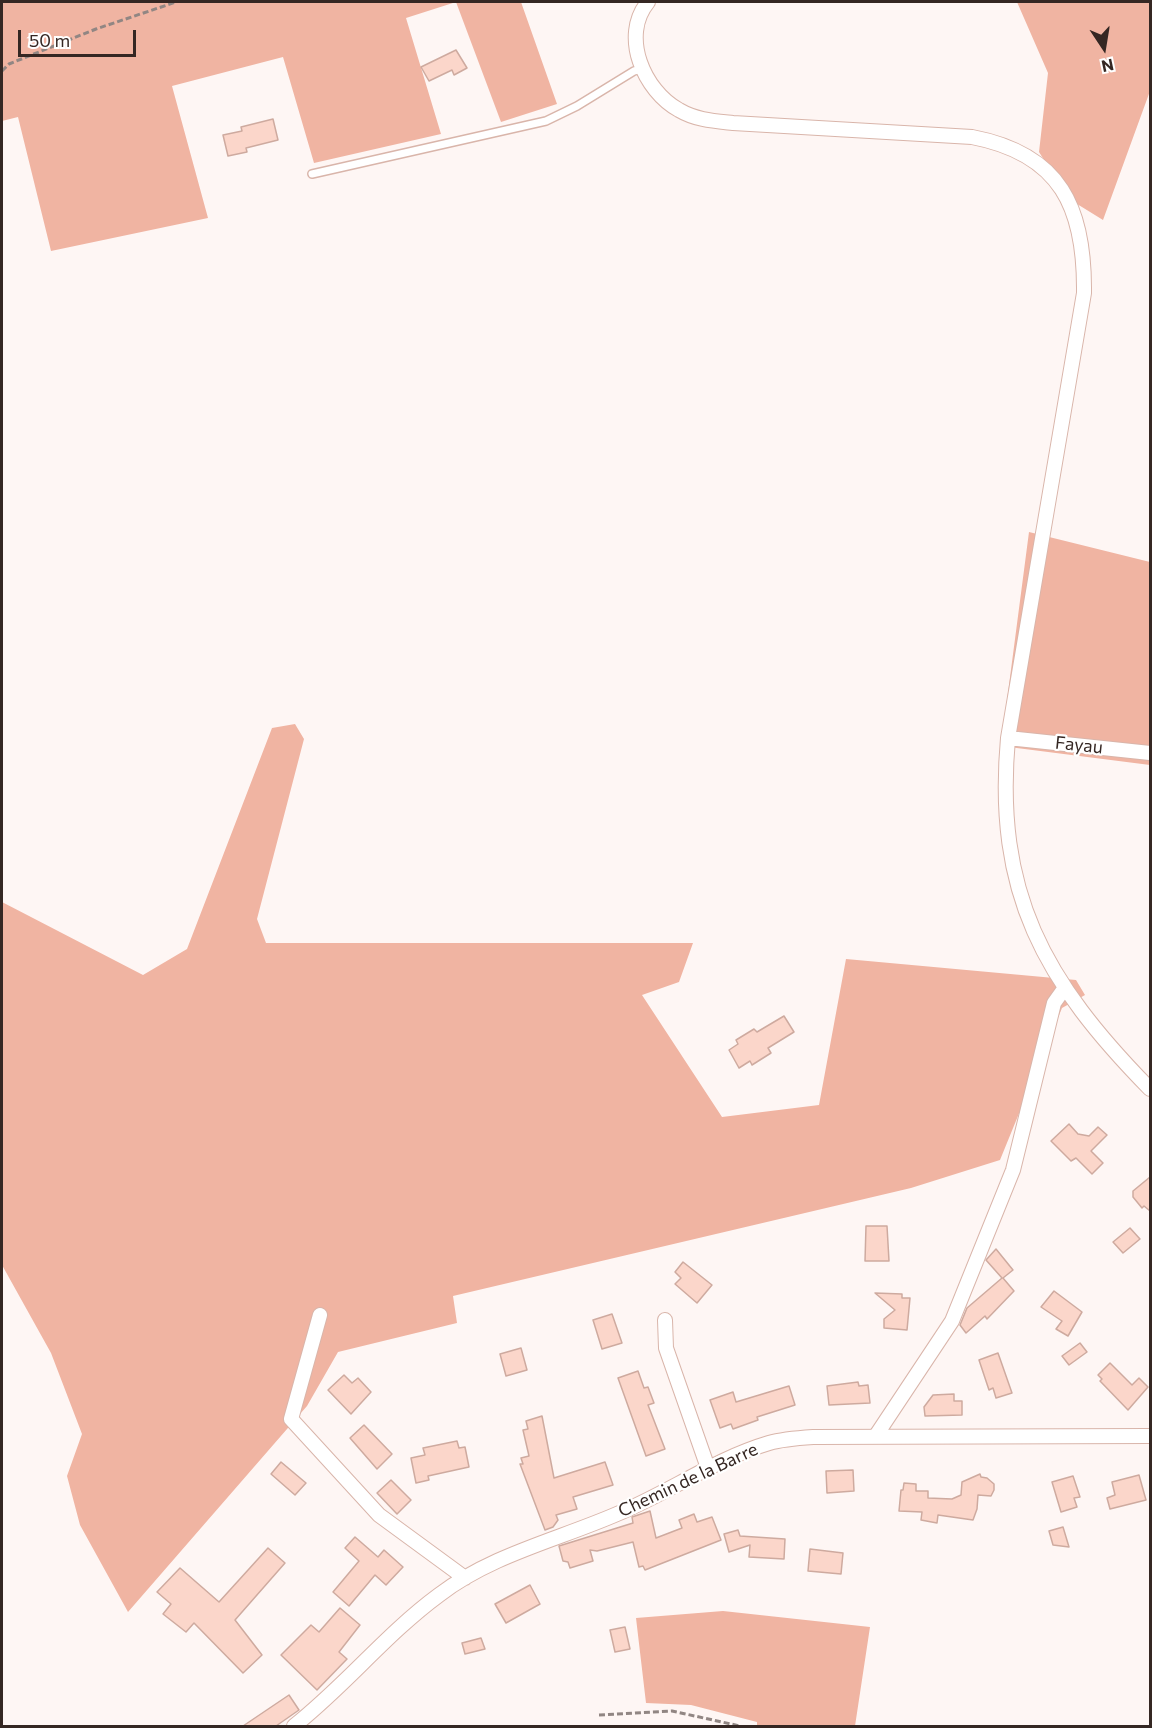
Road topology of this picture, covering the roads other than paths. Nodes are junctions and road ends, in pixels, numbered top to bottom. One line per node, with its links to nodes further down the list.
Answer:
1 (648, 2): 2 (street)
2 (642, 69): 3 (lane); 4 (street)
3 (312, 174)
4 (1008, 738): 5 (street, Fayau); 6 (street)
5 (1150, 753)
6 (1064, 989): 7 (street); 11 (street)
7 (1150, 1089)
8 (320, 1315): 13 (street)
9 (665, 1320): 12 (street)
10 (1150, 1436): 11 (street, Chemin de la Barre)
11 (875, 1437): 12 (street, Chemin de la Barre)
12 (708, 1468): 13 (street, Chemin de la Barre)
13 (465, 1578): 14 (street, Chemin de la Barre)
14 (294, 1726)

